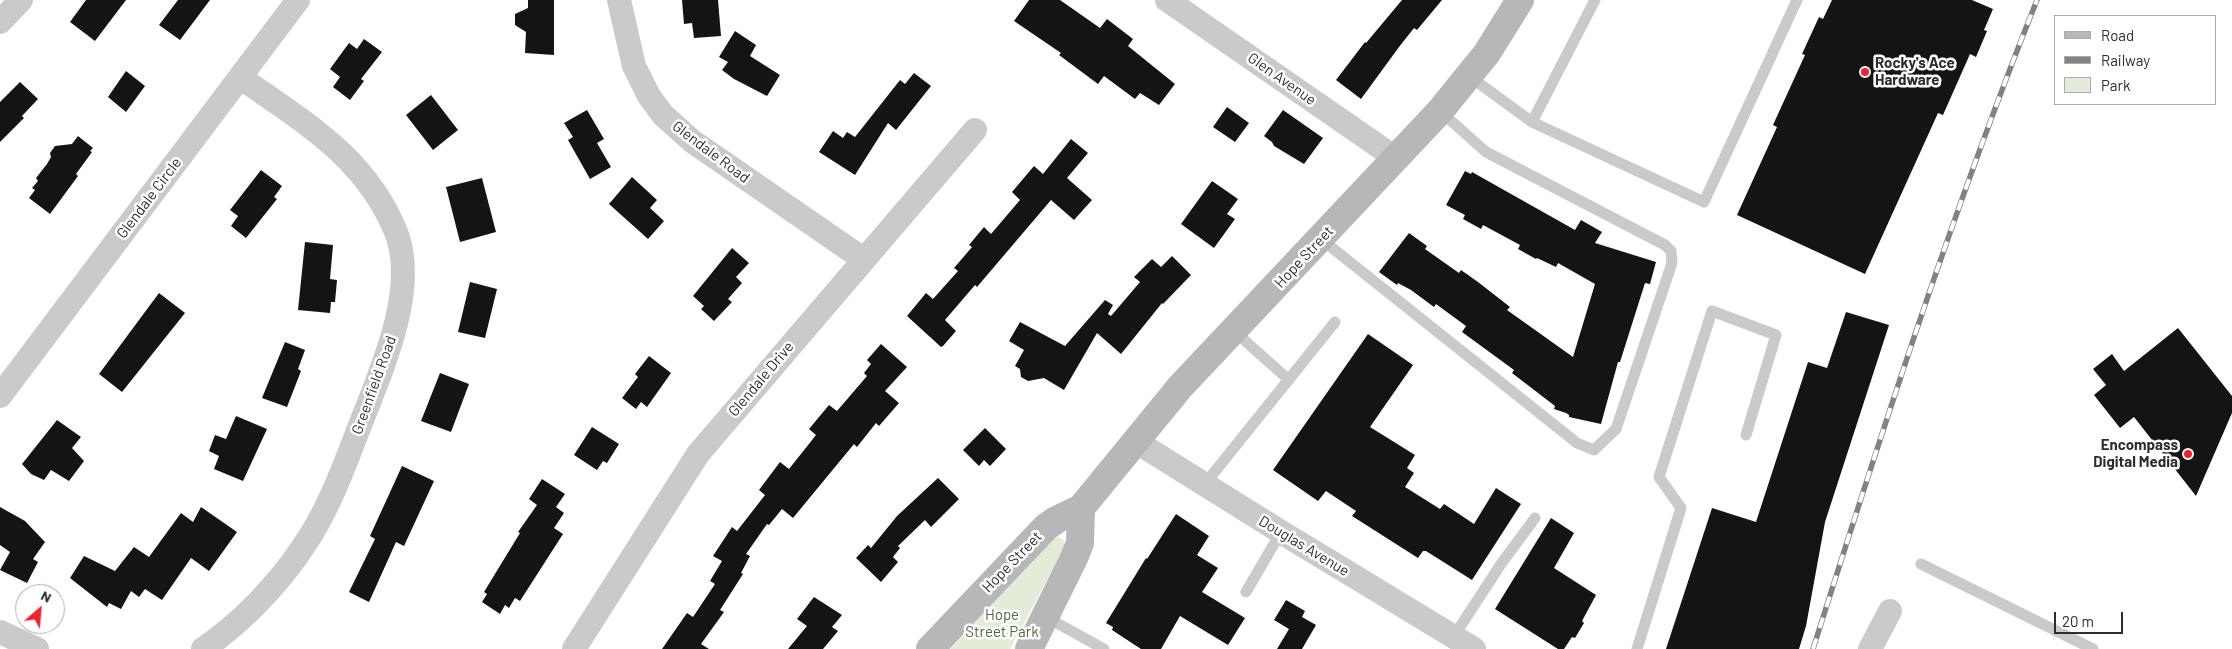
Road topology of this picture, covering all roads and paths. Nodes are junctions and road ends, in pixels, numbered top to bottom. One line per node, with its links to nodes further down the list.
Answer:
1 (21, 0): 8 (street)
2 (298, 0): 10 (street, Glendale Circle)
3 (619, 0): 16 (street, Glendale Road)
4 (1168, 0): 14 (street, Glen Avenue)
5 (1520, 0): 9 (main road, Hope Street)
6 (1595, 0): 12 (lane)
7 (1797, 0): 12 (lane)
8 (0, 22)
9 (1469, 76): 11 (main road, Hope Street); 12 (lane)
10 (240, 77): 20 (street, Glendale Circle); 35 (street, Greenfield Road)
11 (1440, 111): 14 (main road, Hope Street); 15 (lane)
12 (1532, 122)
13 (975, 130): 16 (street, Glendale Drive)
14 (1397, 159): 15 (main road, Hope Street)
15 (1320, 239): 18 (main road, Hope Street)
16 (863, 259): 36 (street, Glendale Drive)
17 (1335, 322): 19 (lane)
18 (1234, 331): 19 (lane); 22 (main road, Hope Street)
19 (1289, 380): 23 (lane)
20 (0, 396)
21 (1746, 435): 40 (lane)
22 (1135, 441): 23 (street, Douglas Avenue); 24 (main road, Hope Street)
23 (1204, 485): 26 (street, Douglas Avenue)
24 (1081, 508): 30 (main road); 37 (main road, Hope Street)
25 (1535, 518): 32 (lane)
26 (1281, 532): 28 (lane); 32 (street, Douglas Avenue)
27 (1921, 564): 42 (lane)
28 (1246, 592)
29 (1890, 611): 41 (street)
30 (1046, 617): 33 (lane); 38 (main road)
31 (0, 632): 34 (street)
32 (1454, 636): 39 (street, Douglas Avenue)
33 (1097, 647)
34 (37, 649)
35 (203, 649)
36 (574, 649)
37 (930, 649)
38 (1029, 649)
39 (1474, 649)
40 (1637, 649)
41 (1870, 649)
42 (2093, 649)

